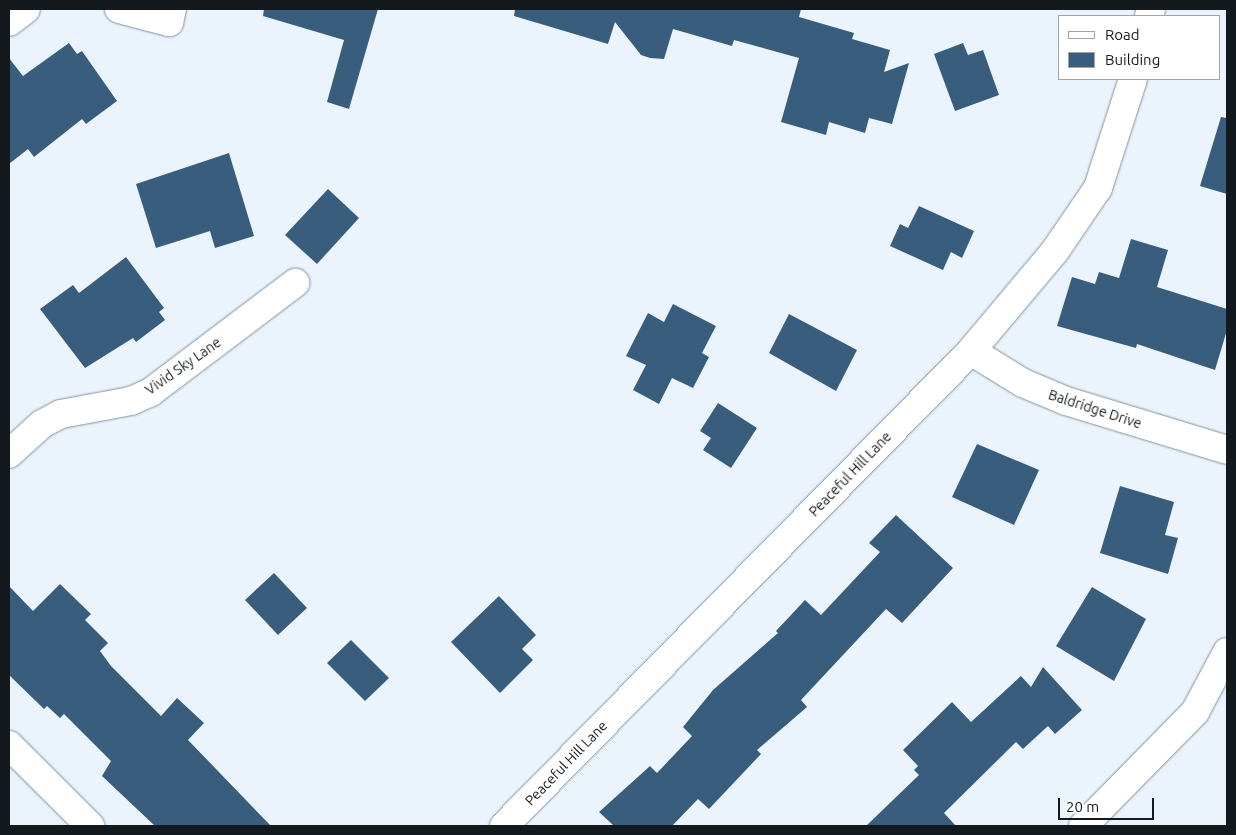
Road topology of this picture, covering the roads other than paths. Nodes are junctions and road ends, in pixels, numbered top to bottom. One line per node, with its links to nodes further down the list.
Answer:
1 (26, 9): 4 (street)
2 (119, 9): 3 (street)
3 (171, 15)
4 (9, 22)
5 (1133, 80): 7 (street, Peaceful Hill Lane)
6 (295, 283): 9 (street, Vivid Sky Lane)
7 (971, 351): 8 (street, Baldridge Drive); 13 (street, Peaceful Hill Lane)
8 (1227, 450)
9 (9, 454)
10 (1227, 652): 14 (street)
11 (9, 745): 12 (street)
12 (90, 826)
13 (504, 826)
14 (1083, 826)

